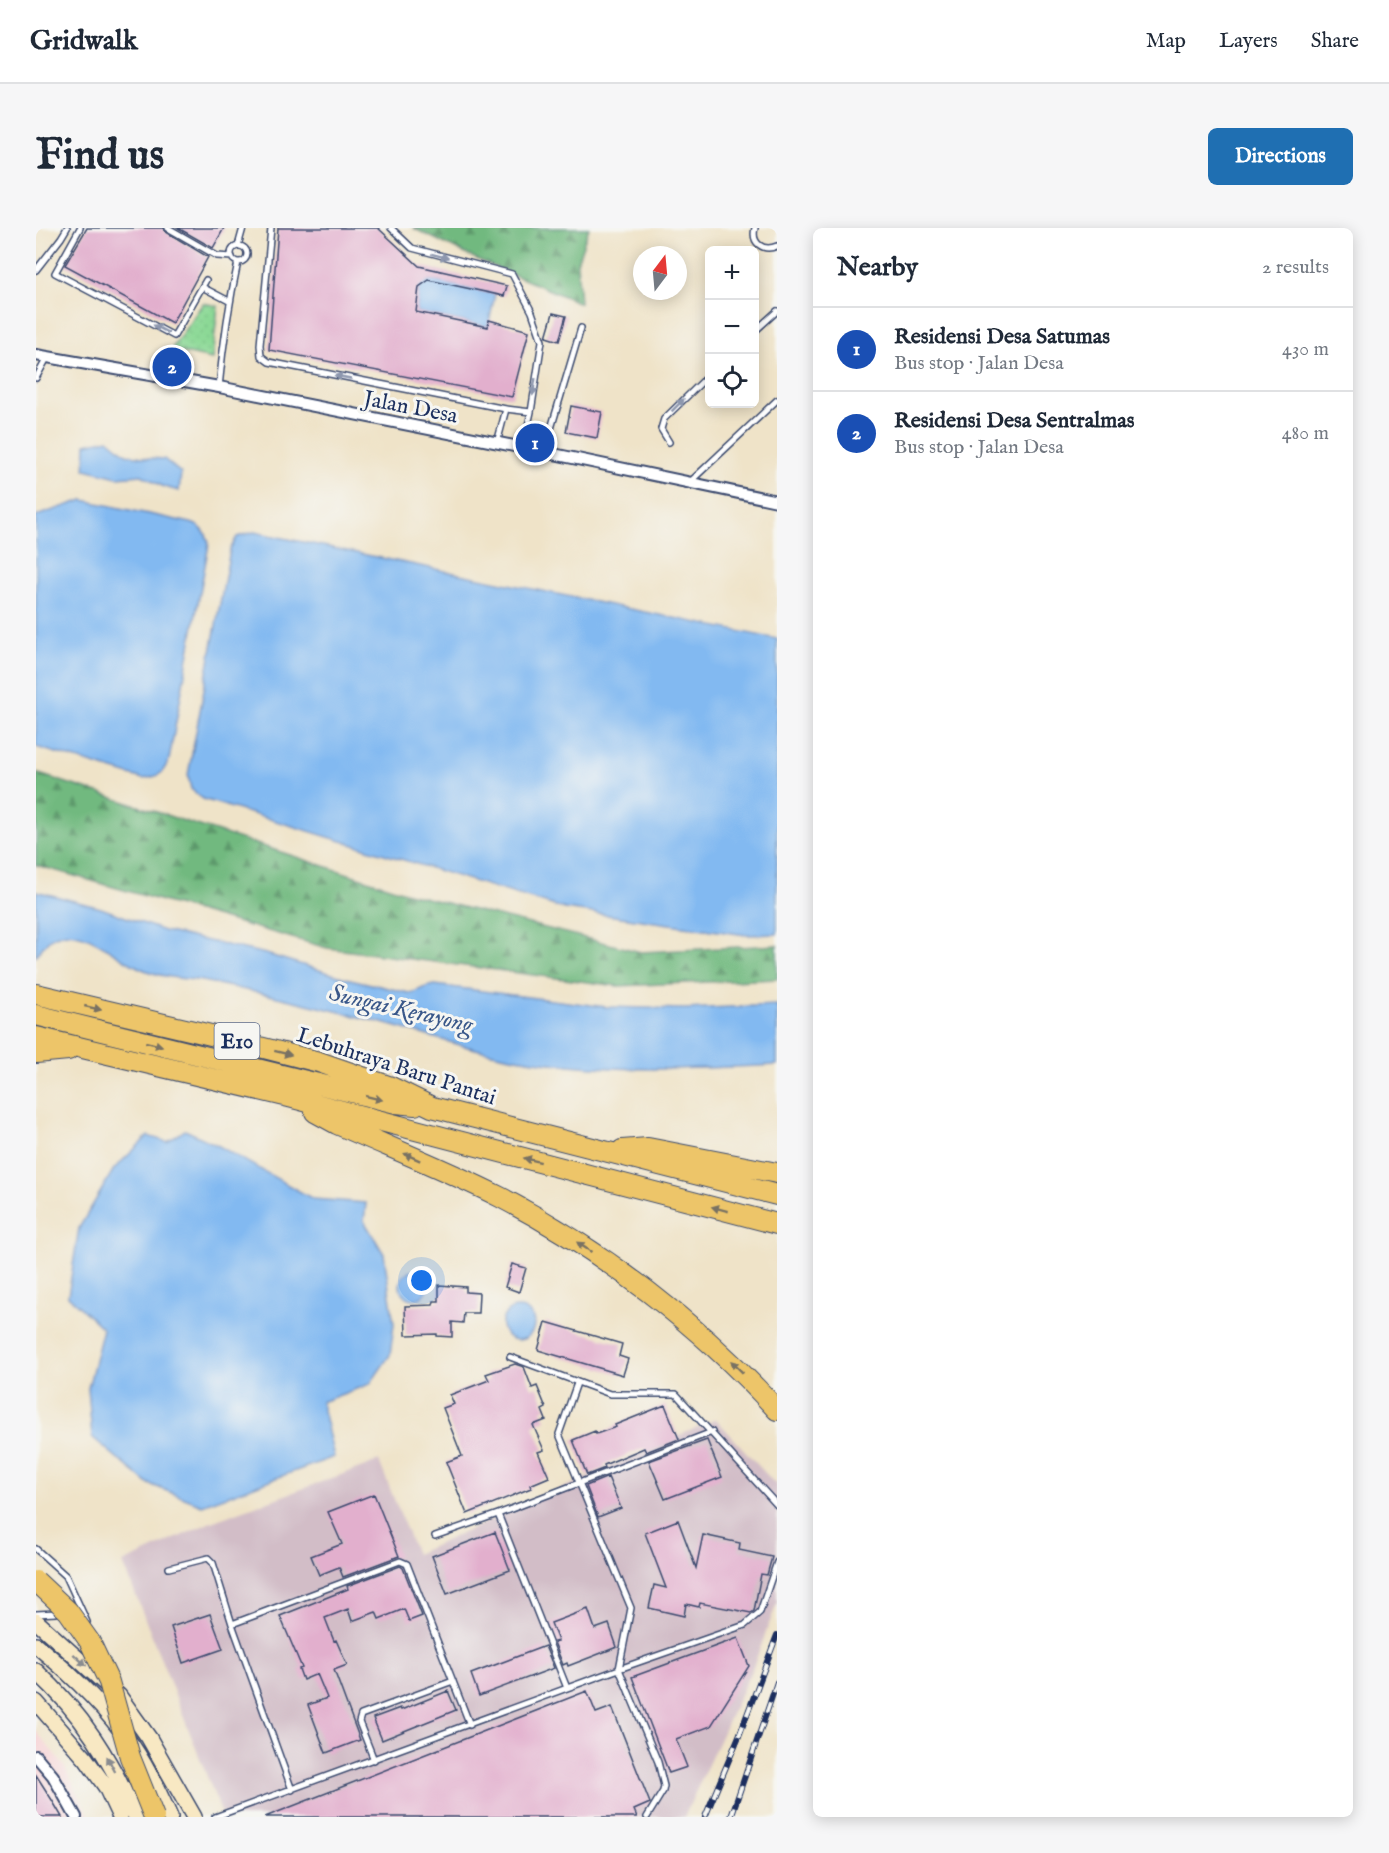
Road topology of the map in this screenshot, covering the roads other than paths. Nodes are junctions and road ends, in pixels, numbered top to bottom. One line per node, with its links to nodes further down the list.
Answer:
1 (67, 228): 12 (lane)
2 (80, 228): 14 (lane, one-way to 2)
3 (168, 228): 10 (lane)
4 (243, 228): 8 (lane)
5 (271, 228): 24 (lane, one-way to 5)
6 (391, 228): 25 (lane, one-way to 25)
7 (754, 228): 9 (lane)
8 (238, 246): 10 (lane); 11 (lane)
9 (777, 246)
10 (232, 257): 11 (lane)
11 (238, 262): 15 (lane)
12 (36, 270)
13 (206, 280): 14 (lane)
14 (202, 287): 15 (lane)
15 (229, 301): 22 (lane)
16 (777, 311): 17 (lane)
17 (759, 327)
18 (581, 328): 29 (lane)
19 (42, 355): 20 (lane); 22 (street, Jalan Desa)
20 (36, 378)
21 (705, 379): 26 (lane, one-way to 21)
22 (219, 387): 27 (street, Jalan Desa)
23 (777, 400): 30 (lane)
24 (506, 409): 25 (lane); 27 (lane)
25 (531, 412): 28 (lane)
26 (669, 442)
27 (497, 443): 28 (street, Jalan Desa)
28 (524, 448): 29 (street, Jalan Desa)
29 (544, 452): 30 (street, Jalan Desa)
30 (690, 483): 31 (street, Jalan Desa)
31 (777, 501)
32 (36, 994): 38 (highway, Lebuhraya Baru Pantai / E10, one-way to 38)
33 (36, 1015): 38 (highway, one-way to 38)
34 (36, 1037): 35 (highway, E10)
35 (86, 1049): 36 (highway); 37 (highway, E10)
36 (36, 1053)
37 (289, 1097): 42 (highway, E10, one-way to 37); 45 (highway, one-way to 37)
38 (432, 1107): 39 (highway, Lebuhraya Baru Pantai / E10)
39 (604, 1151): 40 (highway); 41 (highway, Lebuhraya Baru Pantai / E10)
40 (777, 1173)
41 (777, 1195)
42 (777, 1224)
43 (510, 1357): 44 (lane)
44 (577, 1383): 46 (lane); 47 (lane)
45 (777, 1410)
46 (712, 1432): 47 (lane); 48 (lane)
47 (579, 1483): 49 (lane); 60 (lane)
48 (777, 1505)
49 (498, 1514): 50 (lane); 63 (lane)
50 (435, 1536)
51 (36, 1549): 55 (lane)
52 (777, 1562): 60 (lane)
53 (169, 1568): 58 (lane)
54 (36, 1581): 74 (highway, bridge)
55 (71, 1589): 56 (lane); 64 (lane)
56 (36, 1614)
57 (36, 1621): 64 (main road, one-way to 64)
58 (232, 1624): 62 (lane); 69 (lane)
59 (36, 1645): 75 (main road, bridge)
60 (619, 1669): 63 (lane); 79 (lane)
61 (36, 1671): 73 (main road, one-way to 61)
62 (453, 1681): 66 (lane); 68 (lane)
63 (567, 1688): 66 (lane)
64 (119, 1696): 76 (main road)
65 (36, 1702): 72 (main road)
66 (470, 1725): 68 (lane)
67 (36, 1756): 71 (street)
68 (374, 1760): 69 (lane)
69 (292, 1790): 70 (lane)
70 (233, 1810): 77 (lane); 78 (lane)
71 (75, 1817)
72 (120, 1817)
73 (136, 1817)
74 (154, 1817)
75 (170, 1817)
76 (194, 1817)
77 (215, 1817)
78 (235, 1817)
79 (647, 1817)

